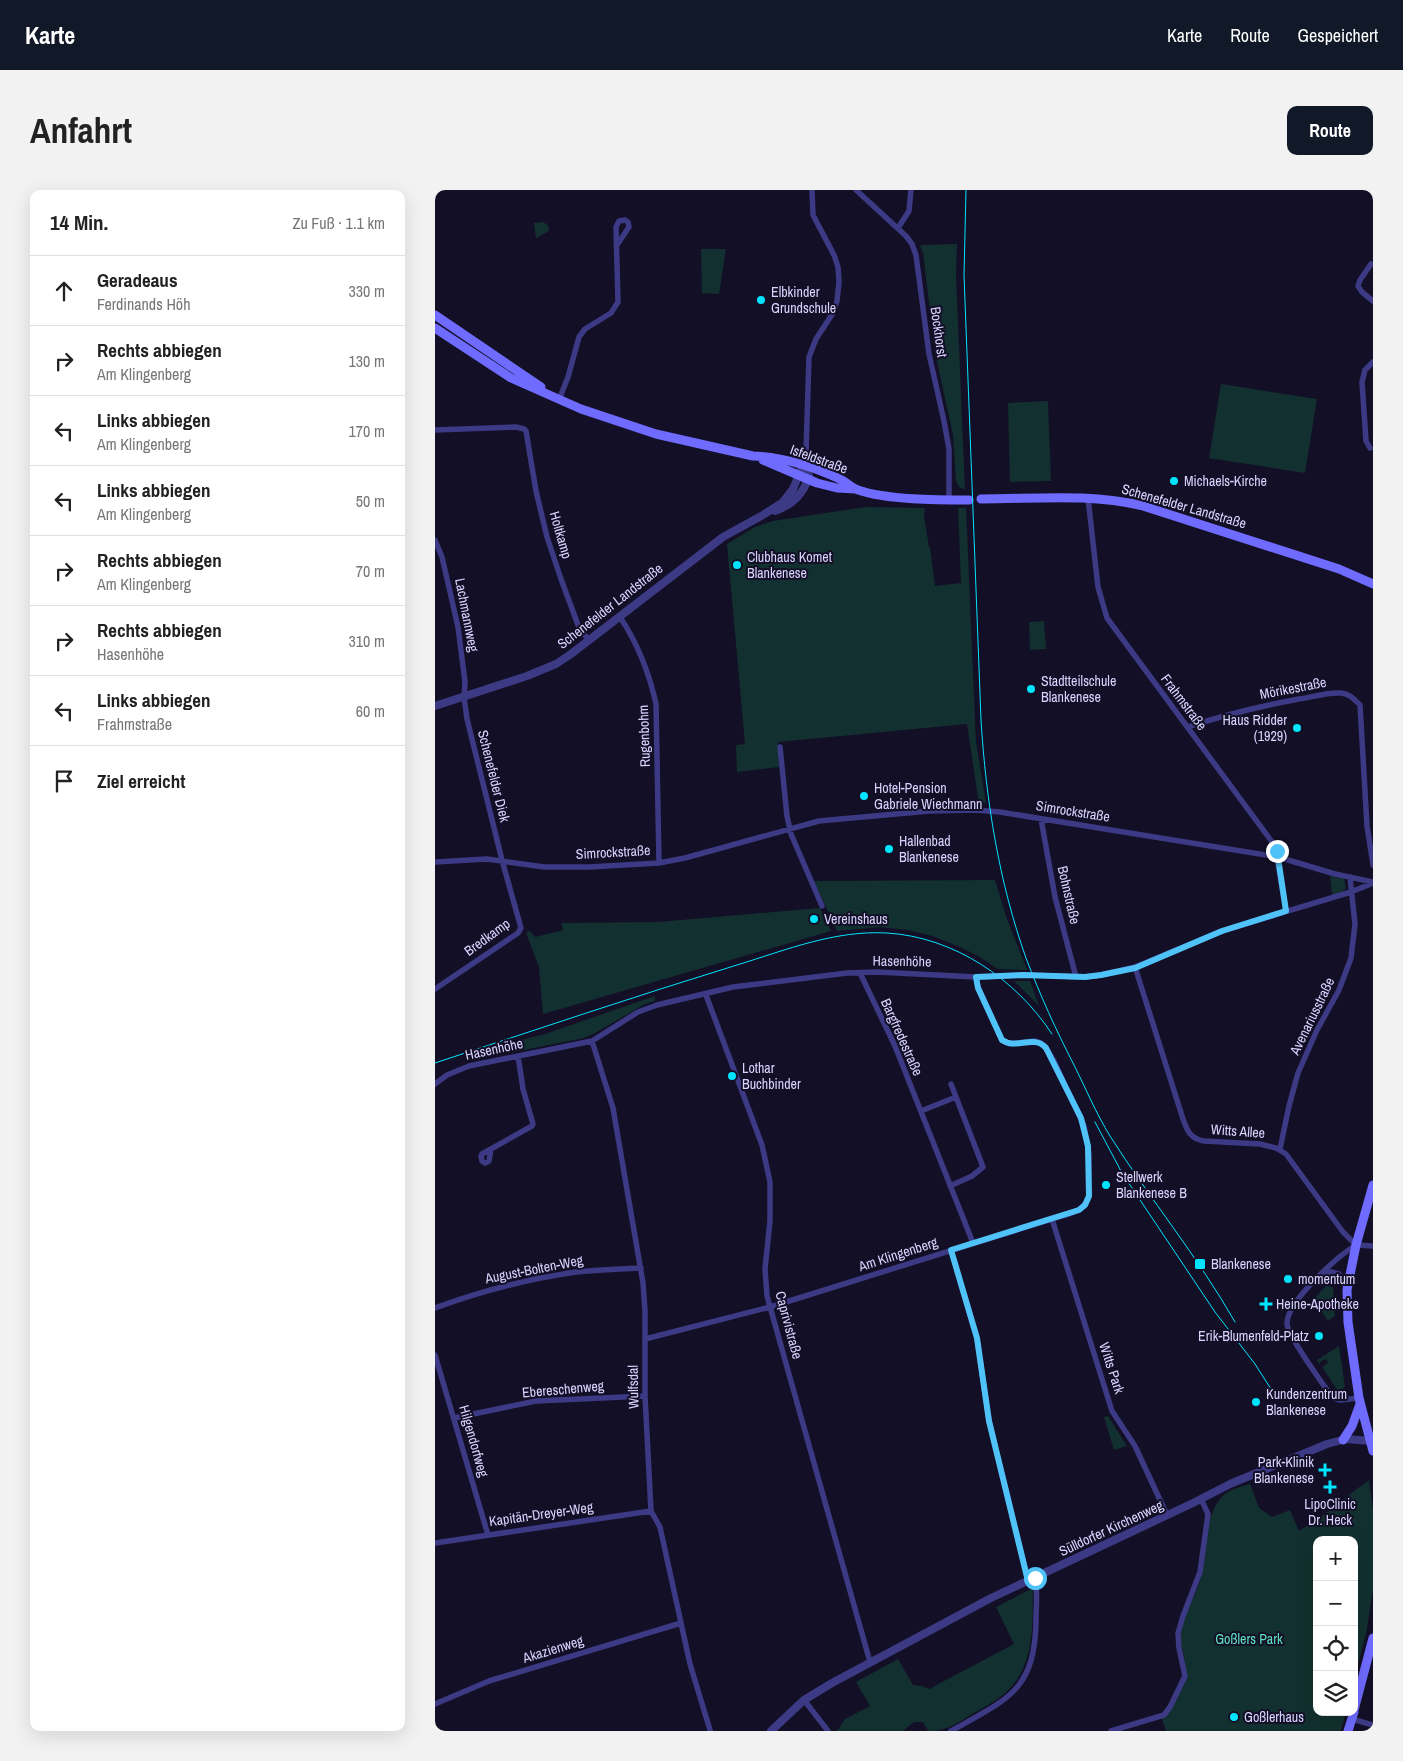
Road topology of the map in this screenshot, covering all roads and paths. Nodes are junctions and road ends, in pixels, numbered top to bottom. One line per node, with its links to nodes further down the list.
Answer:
1 (812, 190): 15 (street)
2 (856, 190): 4 (street, Bockhorst)
3 (911, 190): 4 (street)
4 (898, 228): 20 (street, Bockhorst)
5 (617, 245): 11 (street)
6 (1371, 264): 7 (street)
7 (1373, 302)
8 (435, 315): 11 (main road, Isfeldstraße)
9 (435, 328): 11 (main road, Isfeldstraße)
10 (1373, 362): 13 (street)
11 (559, 400): 14 (main road, Isfeldstraße)
12 (435, 430): 25 (street, Holtkamp)
13 (1370, 448)
14 (753, 456): 15 (main road, Isfeldstraße); 16 (main road, Isfeldstraße)
15 (803, 465): 16 (street, Schenefelder Landstraße); 17 (main road, Isfeldstraße)
16 (804, 477): 17 (main road, Isfeldstraße); 24 (street, Schenefelder Landstraße)
17 (856, 489): 20 (main road)
18 (1088, 498): 19 (main road, Schenefelder Landstraße); 23 (main road, Schenefelder Landstraße); 28 (street, Frahmstraße)
19 (981, 499)
20 (949, 500): 21 (main road)
21 (969, 500)
22 (435, 540): 26 (street, Lachmannweg)
23 (1373, 584)
24 (620, 617): 25 (street, Schenefelder Landstraße); 35 (street, Rugenbohm)
25 (589, 641): 26 (street, Schenefelder Landstraße)
26 (463, 697): 27 (street, Schenefelder Landstraße); 33 (street, Schenefelder Diek)
27 (435, 706)
28 (1188, 728): 32 (street, Frahmstraße); 36 (street, Mörikestraße)
29 (780, 747): 31 (street)
30 (1041, 819): 31 (street, Simrockstraße); 32 (street, Simrockstraße); 45 (street, Bohnstraße)
31 (789, 828): 35 (street, Simrockstraße); 40 (street)
32 (1278, 857): 37 (street, Simrockstraße); 41 (street, Frahmstraße)
33 (502, 860): 34 (street, Simrockstraße); 35 (street, Simrockstraße); 46 (street, Bredkamp)
34 (435, 862)
35 (659, 863)
36 (1373, 865)
37 (1350, 877): 38 (street, Simrockstraße); 39 (street)
38 (1373, 883): 39 (street, Hasenhöhe)
39 (1351, 892): 41 (street, Hasenhöhe); 55 (street, Avenariusstraße)
40 (822, 906)
41 (1286, 911): 42 (street, Hasenhöhe)
42 (1135, 968): 45 (street, Hasenhöhe); 55 (street, Witts Allee)
43 (860, 974): 44 (street, Hasenhöhe); 47 (street, Hasenhöhe); 53 (street, Bargfredestraße)
44 (976, 977): 45 (street, Hasenhöhe); 58 (street, Am Klingenberg)
45 (1075, 977)
46 (435, 988)
47 (706, 995): 48 (street, Hasenhöhe); 66 (street, Caprivistraße)
48 (592, 1041): 49 (street, Hasenhöhe); 63 (street, Wulfsdal)
49 (518, 1056): 50 (street, Hasenhöhe); 54 (street)
50 (435, 1084)
51 (951, 1084): 52 (street)
52 (955, 1097): 53 (street); 57 (street)
53 (921, 1111): 57 (street, Bargfredestraße)
54 (491, 1149)
55 (1280, 1149): 60 (street, Witts Allee)
56 (1373, 1185): 60 (main road)
57 (950, 1186): 59 (street, Bargfredestraße)
58 (1052, 1219): 59 (street, Am Klingenberg); 78 (street, Witts Park)
59 (973, 1243): 62 (street, Am Klingenberg)
60 (1356, 1245): 61 (street); 64 (street); 65 (main road)
61 (1373, 1246)
62 (951, 1250): 66 (street, Am Klingenberg); 81 (street)
63 (641, 1268): 67 (street, August-Bolten-Weg); 68 (street, Wulfsdal)
64 (1322, 1273): 65 (street); 71 (street)
65 (1347, 1290): 71 (main road)
66 (770, 1307): 68 (street, Am Klingenberg); 84 (street, Caprivistraße)
67 (435, 1308)
68 (645, 1339): 70 (street, Wulfsdal)
69 (435, 1355): 72 (street, Hilgendorfweg)
70 (645, 1396): 72 (street, Ebereschenweg); 77 (street, Wulfsdal)
71 (1359, 1401): 73 (main road); 74 (main road)
72 (454, 1418): 79 (street, Hilgendorfweg)
73 (1343, 1440): 74 (street, Sülldorfer Kirchenweg); 76 (street, Sülldorfer Kirchenweg)
74 (1372, 1441): 75 (main road)
75 (1373, 1451)
76 (1201, 1499): 78 (street, Sülldorfer Kirchenweg); 95 (street)
77 (651, 1511): 79 (street, Kapitän-Dreyer-Weg); 82 (street, Wulfsdal)
78 (1167, 1515): 81 (street, Sülldorfer Kirchenweg)
79 (488, 1535): 80 (street, Kapitän-Dreyer-Weg)
80 (435, 1543)
81 (1031, 1579): 84 (street, Sülldorfer Kirchenweg); 94 (street)
82 (681, 1623): 87 (street, Akazienweg); 91 (street, Wulfsdal)
83 (1373, 1638): 85 (main road)
84 (870, 1662): 86 (street, Sülldorfer Kirchenweg)
85 (1358, 1695)
86 (804, 1700): 92 (street, Sülldorfer Kirchenweg); 93 (street)
87 (435, 1704)
88 (1352, 1716): 96 (main road)
89 (1357, 1716): 90 (street)
90 (1373, 1725)
91 (710, 1730)
92 (771, 1731)
93 (828, 1731)
94 (951, 1731)
95 (1111, 1731)
96 (1348, 1731)

